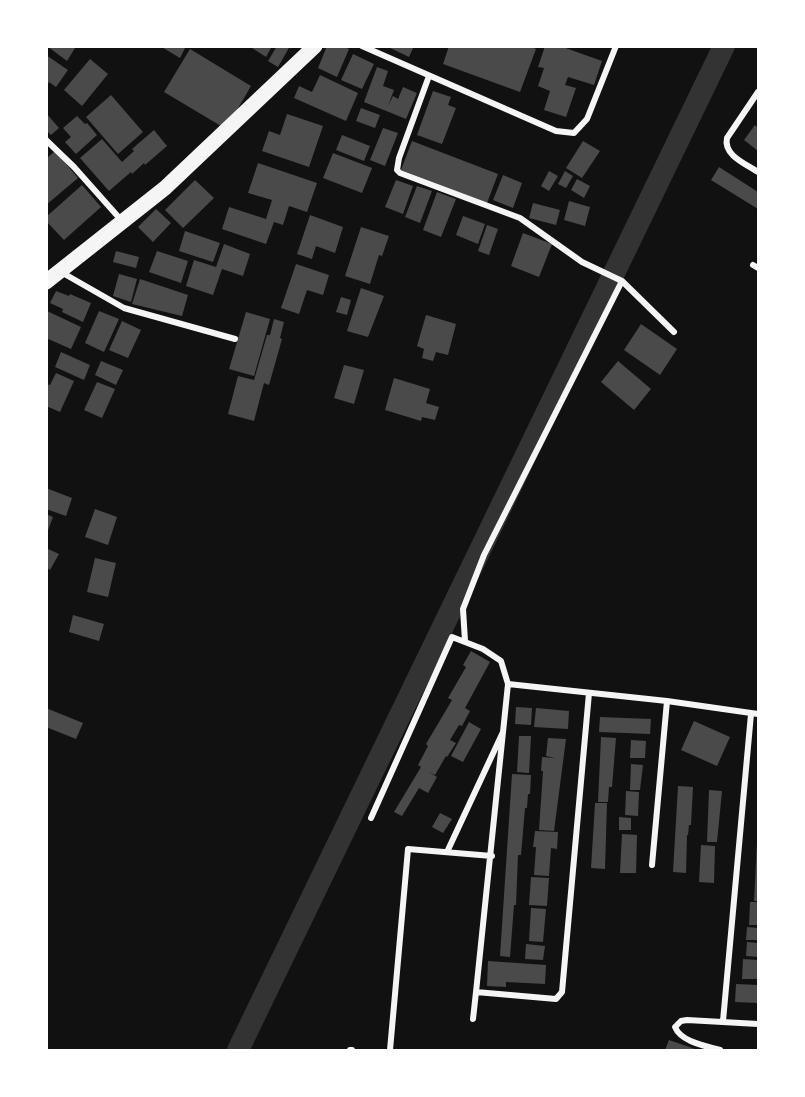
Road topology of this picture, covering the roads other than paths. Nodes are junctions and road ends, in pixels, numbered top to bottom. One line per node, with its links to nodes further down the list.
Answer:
1 (362, 46): 4 (street)
2 (616, 46): 4 (street)
3 (314, 47): 8 (main road)
4 (429, 76): 10 (street)
5 (759, 92): 7 (street)
6 (46, 140): 8 (street)
7 (759, 172)
8 (122, 222): 9 (main road)
9 (60, 272): 11 (main road); 13 (street)
10 (622, 281): 12 (street); 14 (street)
11 (46, 282)
12 (674, 332)
13 (235, 339)
14 (465, 641): 15 (street); 20 (street)
15 (508, 684): 16 (street); 19 (street)
16 (589, 693): 17 (street); 24 (street)
17 (667, 701): 18 (street); 23 (street)
18 (755, 714): 26 (street)
19 (505, 726): 21 (street); 22 (street)
20 (371, 818)
21 (447, 852): 22 (street); 28 (street)
22 (492, 856): 24 (street)
23 (652, 865)
24 (476, 992): 25 (street)
25 (473, 1019)
26 (723, 1021): 27 (street); 29 (street)
27 (759, 1024)
28 (390, 1050)
29 (720, 1050)

